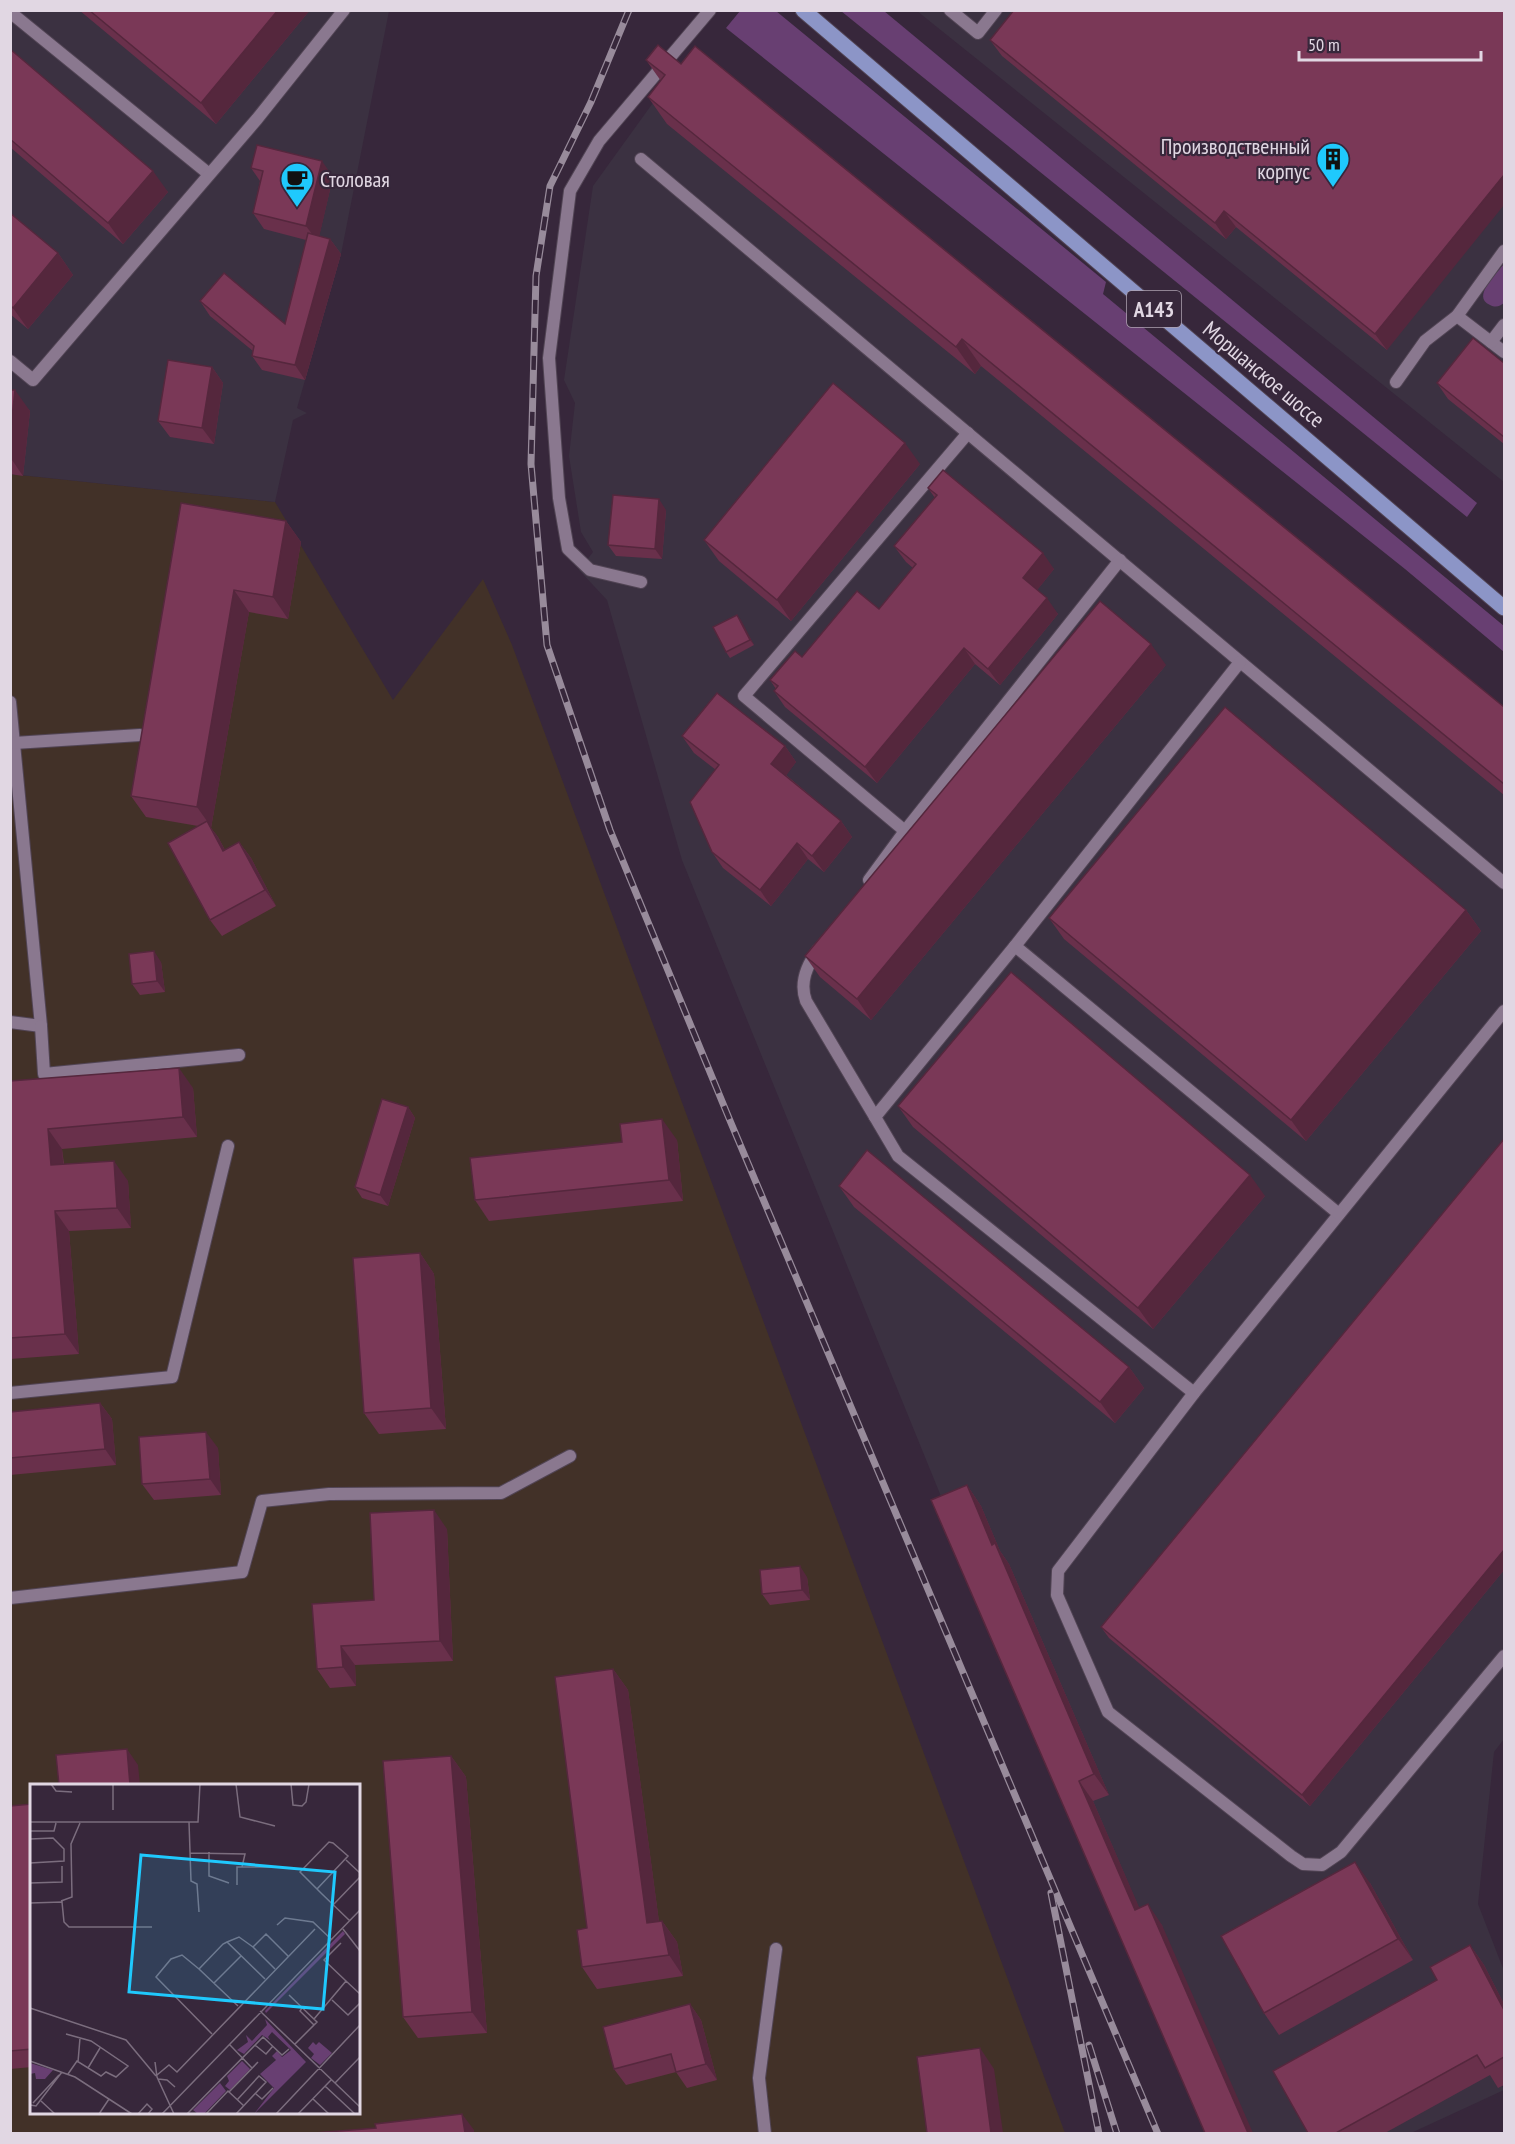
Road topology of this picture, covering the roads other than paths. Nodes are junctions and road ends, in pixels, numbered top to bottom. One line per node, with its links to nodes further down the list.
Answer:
1 (344, 10): 8 (street)
2 (710, 10): 18 (street)
3 (803, 10): 19 (main road, Моршанское шоссе / А143)
4 (950, 10): 5 (street)
5 (996, 10)
6 (10, 12): 8 (street)
7 (641, 159): 16 (street)
8 (209, 174): 14 (street)
9 (1504, 251): 10 (street)
10 (1457, 316): 12 (street); 15 (street)
11 (1504, 325): 12 (street)
12 (1491, 342): 13 (street)
13 (1504, 352)
14 (10, 362)
15 (1396, 382)
16 (968, 433): 17 (street); 24 (street)
17 (1120, 561): 20 (street); 24 (street)
18 (641, 582)
19 (1504, 608)
20 (1240, 662): 25 (street); 28 (street)
21 (10, 702): 23 (street)
22 (140, 735): 23 (street)
23 (14, 743): 31 (street)
24 (905, 831): 26 (street)
25 (1504, 883)
26 (863, 888)
27 (828, 936): 33 (street)
28 (1015, 946): 33 (street); 35 (street)
29 (1504, 1011): 35 (street)
30 (10, 1022): 31 (street)
31 (41, 1026): 32 (street)
32 (239, 1055)
33 (875, 1117): 37 (street)
34 (228, 1146): 36 (street)
35 (1339, 1214): 37 (street)
36 (10, 1393)
37 (1194, 1393): 40 (street)
38 (570, 1456): 39 (street)
39 (10, 1598)
40 (1504, 1656)
41 (776, 1949): 42 (street)
42 (765, 2133)

